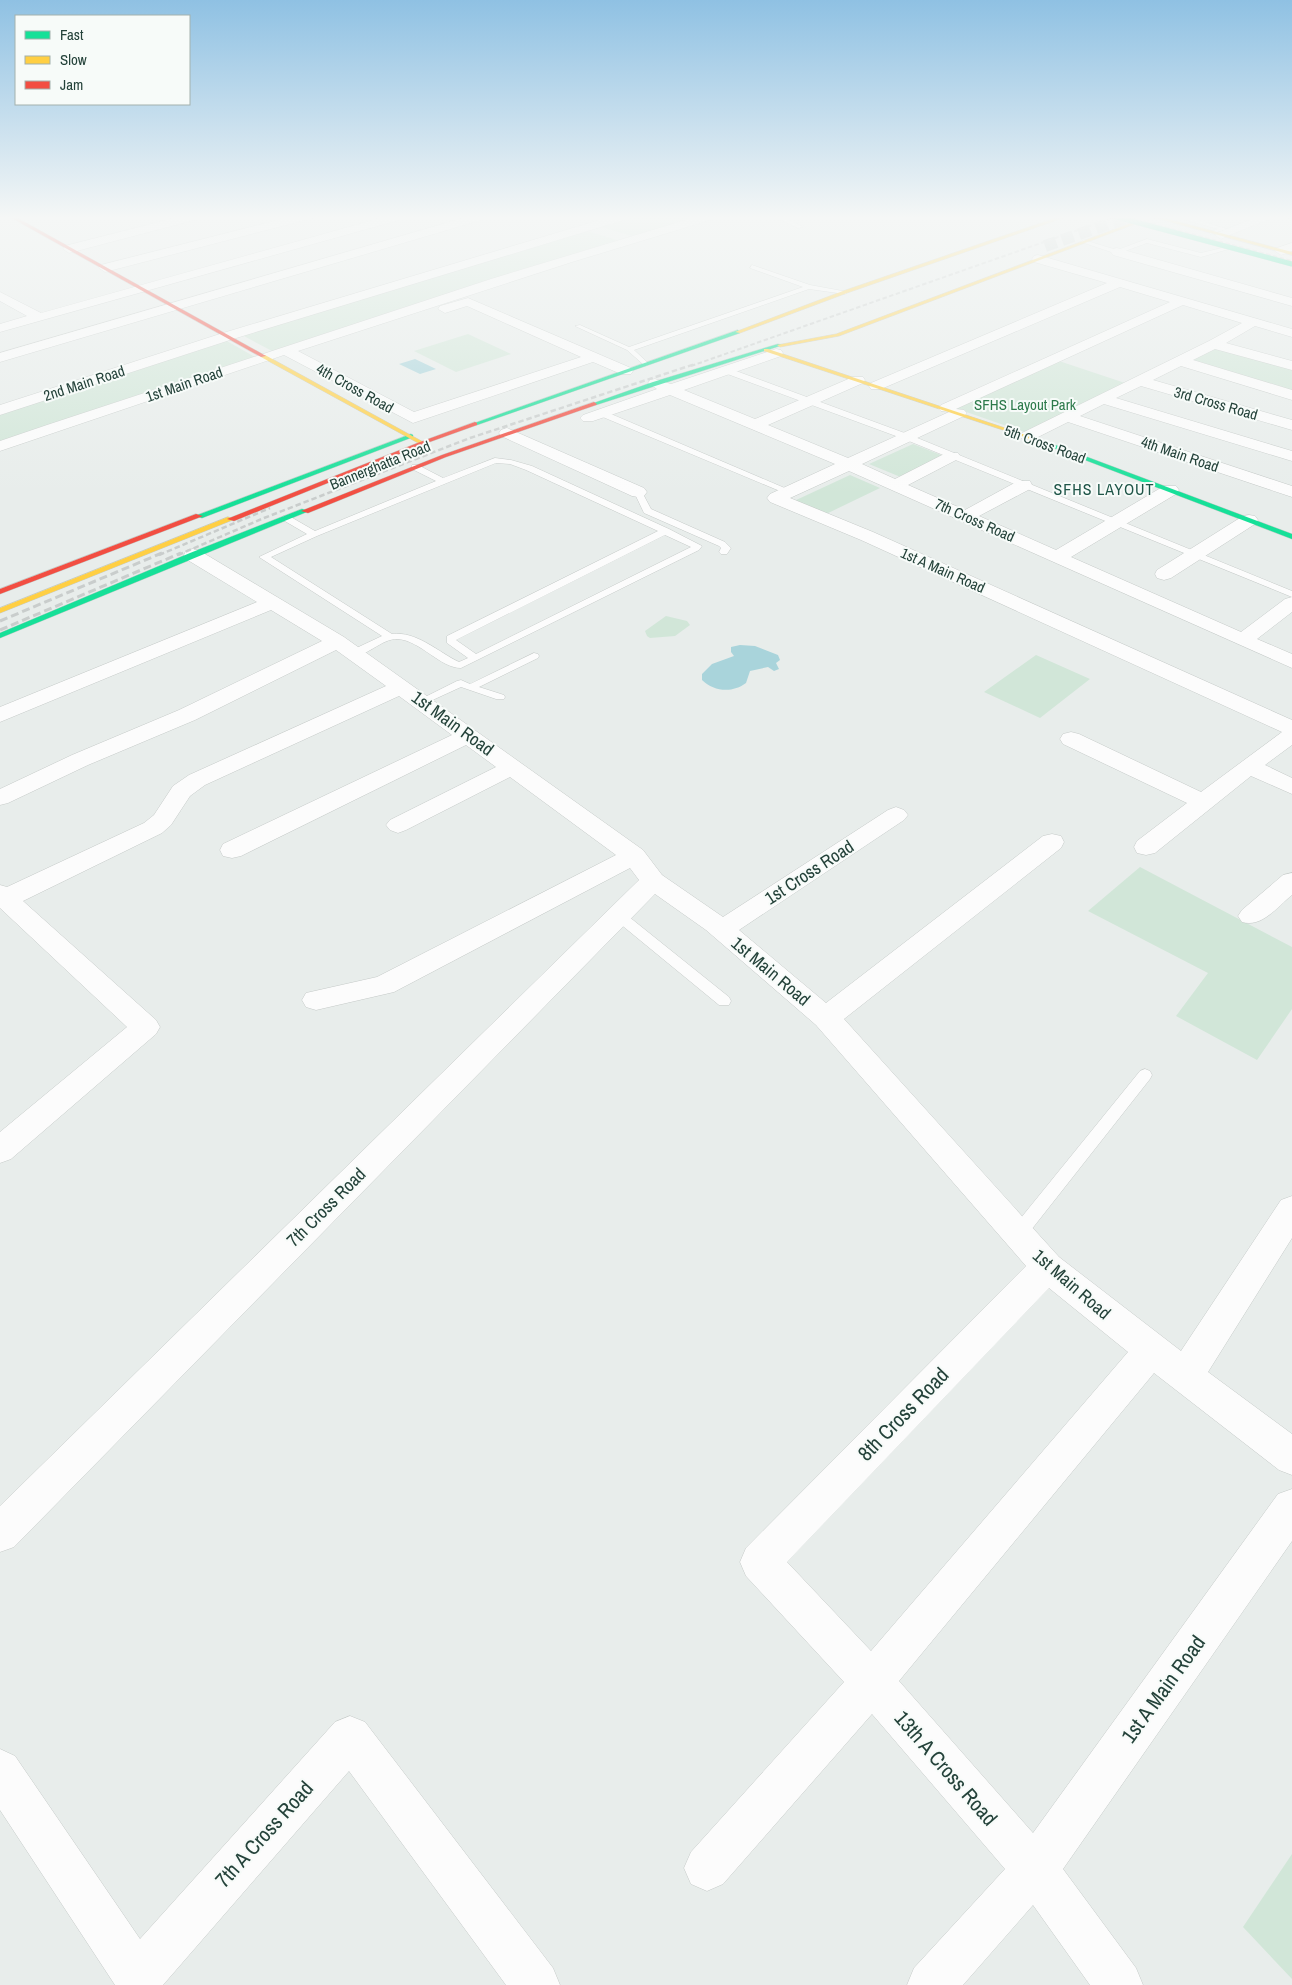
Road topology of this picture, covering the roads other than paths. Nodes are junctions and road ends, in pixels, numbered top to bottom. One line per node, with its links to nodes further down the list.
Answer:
1 (23, 309): 15 (street)
2 (70, 309): 15 (street)
3 (170, 309): 33 (street)
4 (179, 309): 25 (main road, 4th Cross Road)
5 (317, 309): 25 (street, 2nd Main Road)
6 (414, 309): 17 (street, 1st Main Road)
7 (447, 309): 22 (street)
8 (483, 309): 32 (street)
9 (746, 309): 27 (lane)
10 (801, 309): 23 (main road)
11 (908, 309): 28 (main road)
12 (1058, 309): 42 (street)
13 (1166, 309): 49 (street)
14 (1208, 309): 16 (street)
15 (39, 317): 19 (street)
16 (1253, 322): 24 (street); 26 (street)
17 (366, 324): 22 (street); 29 (street, 1st Main Road)
18 (578, 326): 27 (lane)
19 (0, 328)
20 (781, 328): 23 (main road)
21 (816, 328): 28 (main road)
22 (381, 330): 31 (street)
23 (738, 332): 35 (main road, Bannerghatta Road)
24 (1292, 333)
25 (228, 336): 30 (main road, 4th Cross Road); 48 (street, 2nd Main Road)
26 (1214, 344): 34 (street); 36 (street)
27 (629, 349): 35 (lane)
28 (774, 349): 37 (street); 39 (main road, 5th Cross Road); 41 (main road, Bannerghatta Road)
29 (285, 350): 30 (street, 1st Main Road); 31 (street)
30 (265, 356): 56 (main road, 4th Cross Road); 60 (street, 1st Main Road)
31 (299, 357): 45 (street)
32 (594, 357): 38 (street); 45 (street)
33 (0, 358)
34 (1181, 361): 40 (street); 44 (street)
35 (645, 364): 38 (main road, Bannerghatta Road)
36 (1292, 366)
37 (725, 370): 41 (street); 47 (lane)
38 (626, 371): 50 (main road, Bannerghatta Road)
39 (858, 380): 42 (main road, 5th Cross Road); 47 (street)
40 (1140, 381): 46 (street); 54 (street, 3rd Cross Road)
41 (662, 386): 51 (street); 53 (street, 7th Cross Road); 55 (main road, Bannerghatta Road)
42 (876, 386): 49 (main road, 5th Cross Road)
43 (455, 392): 45 (street)
44 (1292, 394)
45 (470, 399): 50 (street)
46 (1103, 399): 52 (street); 62 (street)
47 (808, 402): 53 (street); 58 (lane)
48 (0, 410)
49 (952, 411): 57 (main road, 5th Cross Road); 58 (street)
50 (502, 415): 59 (main road, Bannerghatta Road)
51 (594, 416): 70 (lane)
52 (1068, 416): 57 (street); 71 (street, 4th Main Road)
53 (755, 425): 63 (street, 7th Cross Road)
54 (1292, 425)
55 (507, 433): 64 (main road, Bannerghatta Road); 69 (street)
56 (411, 436): 59 (main road, 4th Cross Road); 84 (main road)
57 (1028, 436): 68 (main road, 5th Cross Road)
58 (907, 437): 61 (lane); 63 (street)
59 (422, 442): 88 (main road, Bannerghatta Road)
60 (0, 446)
61 (952, 456): 66 (street); 67 (lane)
62 (1292, 456)
63 (850, 465): 66 (street, 7th Cross Road); 70 (street)
64 (415, 467): 65 (lane); 73 (main road, Bannerghatta Road)
65 (442, 481): 76 (lane); 77 (lane)
66 (895, 485): 72 (street, 7th Cross Road)
67 (1024, 485): 72 (street); 75 (lane)
68 (1170, 490): 74 (main road, 5th Cross Road); 75 (street)
69 (638, 492): 79 (lane)
70 (790, 492): 100 (street, 1st A Main Road)
71 (1292, 492)
72 (966, 516): 82 (street, 7th Cross Road)
73 (286, 518): 77 (lane); 81 (main road, Bannerghatta Road)
74 (1249, 520): 78 (main road, 5th Cross Road); 80 (street)
75 (1116, 522): 80 (lane); 82 (street)
76 (666, 531): 94 (lane); 94 (lane)
77 (314, 534): 90 (lane)
78 (1292, 537)
79 (724, 552)
80 (1195, 554): 83 (street); 85 (lane)
81 (193, 555): 86 (street, 1st Main Road); 89 (main road, Bannerghatta Road)
82 (1058, 557): 91 (street, 7th Cross Road)
83 (1164, 574)
84 (0, 592)
85 (1292, 594)
86 (273, 602): 92 (street, 1st Main Road); 99 (street)
87 (1292, 603): 91 (street)
88 (0, 611)
89 (0, 636)
90 (390, 637): 92 (lane); 94 (lane)
91 (1243, 640): 95 (street, 7th Cross Road)
92 (345, 647): 97 (street, 1st Main Road); 107 (street)
93 (534, 656): 96 (lane)
94 (475, 658)
95 (1292, 662)
96 (470, 688): 97 (lane); 98 (lane)
97 (412, 694): 101 (street, 1st Main Road); 117 (street)
98 (500, 697)
99 (0, 715)
100 (1292, 728)
101 (469, 735): 105 (street, 1st Main Road); 113 (street)
102 (1292, 735): 104 (street)
103 (1071, 739): 108 (street)
104 (1249, 766): 106 (street); 108 (street)
105 (513, 767): 110 (street); 114 (street, 1st Main Road)
106 (1292, 787)
107 (0, 798)
108 (1203, 802): 112 (street)
109 (896, 815): 120 (street, 1st Cross Road)
110 (398, 825)
111 (1052, 842): 123 (street)
112 (1146, 847)
113 (232, 850)
114 (634, 856): 115 (street, 1st Main Road); 121 (street)
115 (653, 881): 118 (street, 7th Cross Road); 120 (street, 1st Main Road)
116 (1292, 881): 119 (street)
117 (3, 897): 125 (street)
118 (618, 915): 122 (lane); 133 (street, 7th Cross Road)
119 (1251, 916)
120 (721, 930): 123 (street, 1st Main Road)
121 (316, 1000)
122 (724, 1001)
123 (826, 1018): 127 (street, 1st Main Road)
124 (1145, 1075): 127 (lane)
125 (0, 1150)
126 (1292, 1210): 130 (street)
127 (1018, 1234): 128 (street, 1st Main Road)
128 (1047, 1267): 129 (street, 1st Main Road); 134 (street, 8th Cross Road)
129 (1152, 1349): 130 (street, 1st Main Road); 135 (street)
130 (1185, 1376): 131 (street, 1st Main Road)
131 (1292, 1456)
132 (1292, 1508): 138 (street, 1st A Main Road)
133 (0, 1533)
134 (760, 1562): 135 (street, 13th A Cross Road)
135 (872, 1682): 137 (street); 138 (street, 13th A Cross Road)
136 (0, 1771): 139 (street, 7th A Cross Road)
137 (707, 1868)
138 (1035, 1869): 141 (street, 1st A Main Road); 142 (street, 13th A Cross Road)
139 (136, 1982): 140 (street, 7th A Cross Road)
140 (536, 1985)
141 (931, 1985)
142 (1119, 1985)

